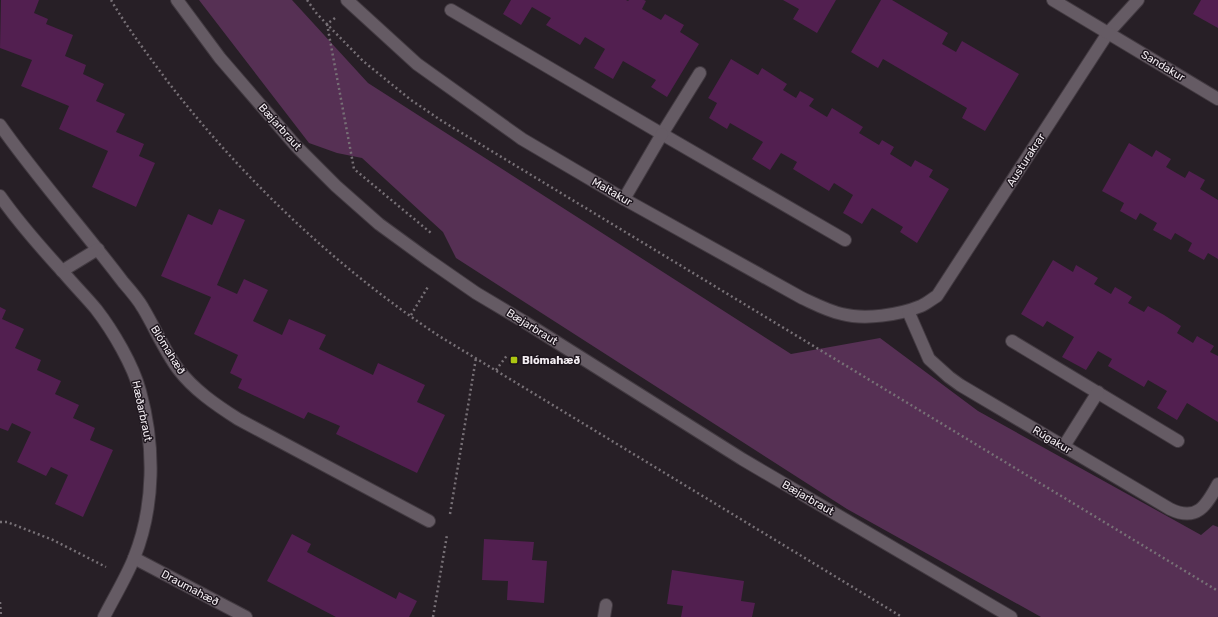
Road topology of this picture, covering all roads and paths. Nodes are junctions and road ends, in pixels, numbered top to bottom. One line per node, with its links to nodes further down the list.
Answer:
1 (111, 0): 23 (path)
2 (177, 0): 45 (street, Bæjarbraut)
3 (307, 0): 9 (path)
4 (347, 0): 16 (street, Maltakur)
5 (1053, 0): 10 (street, Sandakur)
6 (1138, 0): 10 (street, Austurakrar)
7 (451, 10): 14 (street)
8 (340, 14): 9 (path)
9 (326, 24): 17 (path); 38 (path)
10 (1108, 33): 12 (street, Sandakur); 22 (street, Austurakrar)
11 (700, 73): 14 (street)
12 (1218, 99)
13 (0, 125): 19 (street, Blómahæð)
14 (662, 134): 16 (street); 18 (street)
15 (0, 196): 20 (street, Hæðarbraut)
16 (624, 199): 22 (street, Maltakur)
17 (431, 233)
18 (845, 240)
19 (98, 249): 20 (street); 32 (street, Blómahæð)
20 (62, 271): 36 (street, Hæðarbraut)
21 (430, 284): 23 (path)
22 (908, 311): 30 (street, Rúgakur)
23 (410, 315): 26 (path)
24 (1012, 341): 28 (street)
25 (508, 354): 27 (path)
26 (476, 358): 27 (path); 34 (path)
27 (496, 370): 44 (path)
28 (1098, 392): 29 (street); 30 (street)
29 (1178, 441)
30 (1064, 446): 31 (street, Rúgakur)
31 (1218, 484)
32 (429, 521)
33 (0, 522): 37 (path)
34 (449, 522)
35 (448, 529): 43 (path)
36 (134, 558): 40 (street, Hæðarbraut); 42 (street, Draumahæð)
37 (107, 568)
38 (1218, 591)
39 (0, 602): 41 (path)
40 (104, 616)
41 (1, 617)
42 (246, 617)
43 (433, 617)
44 (902, 617)
45 (1011, 617)

